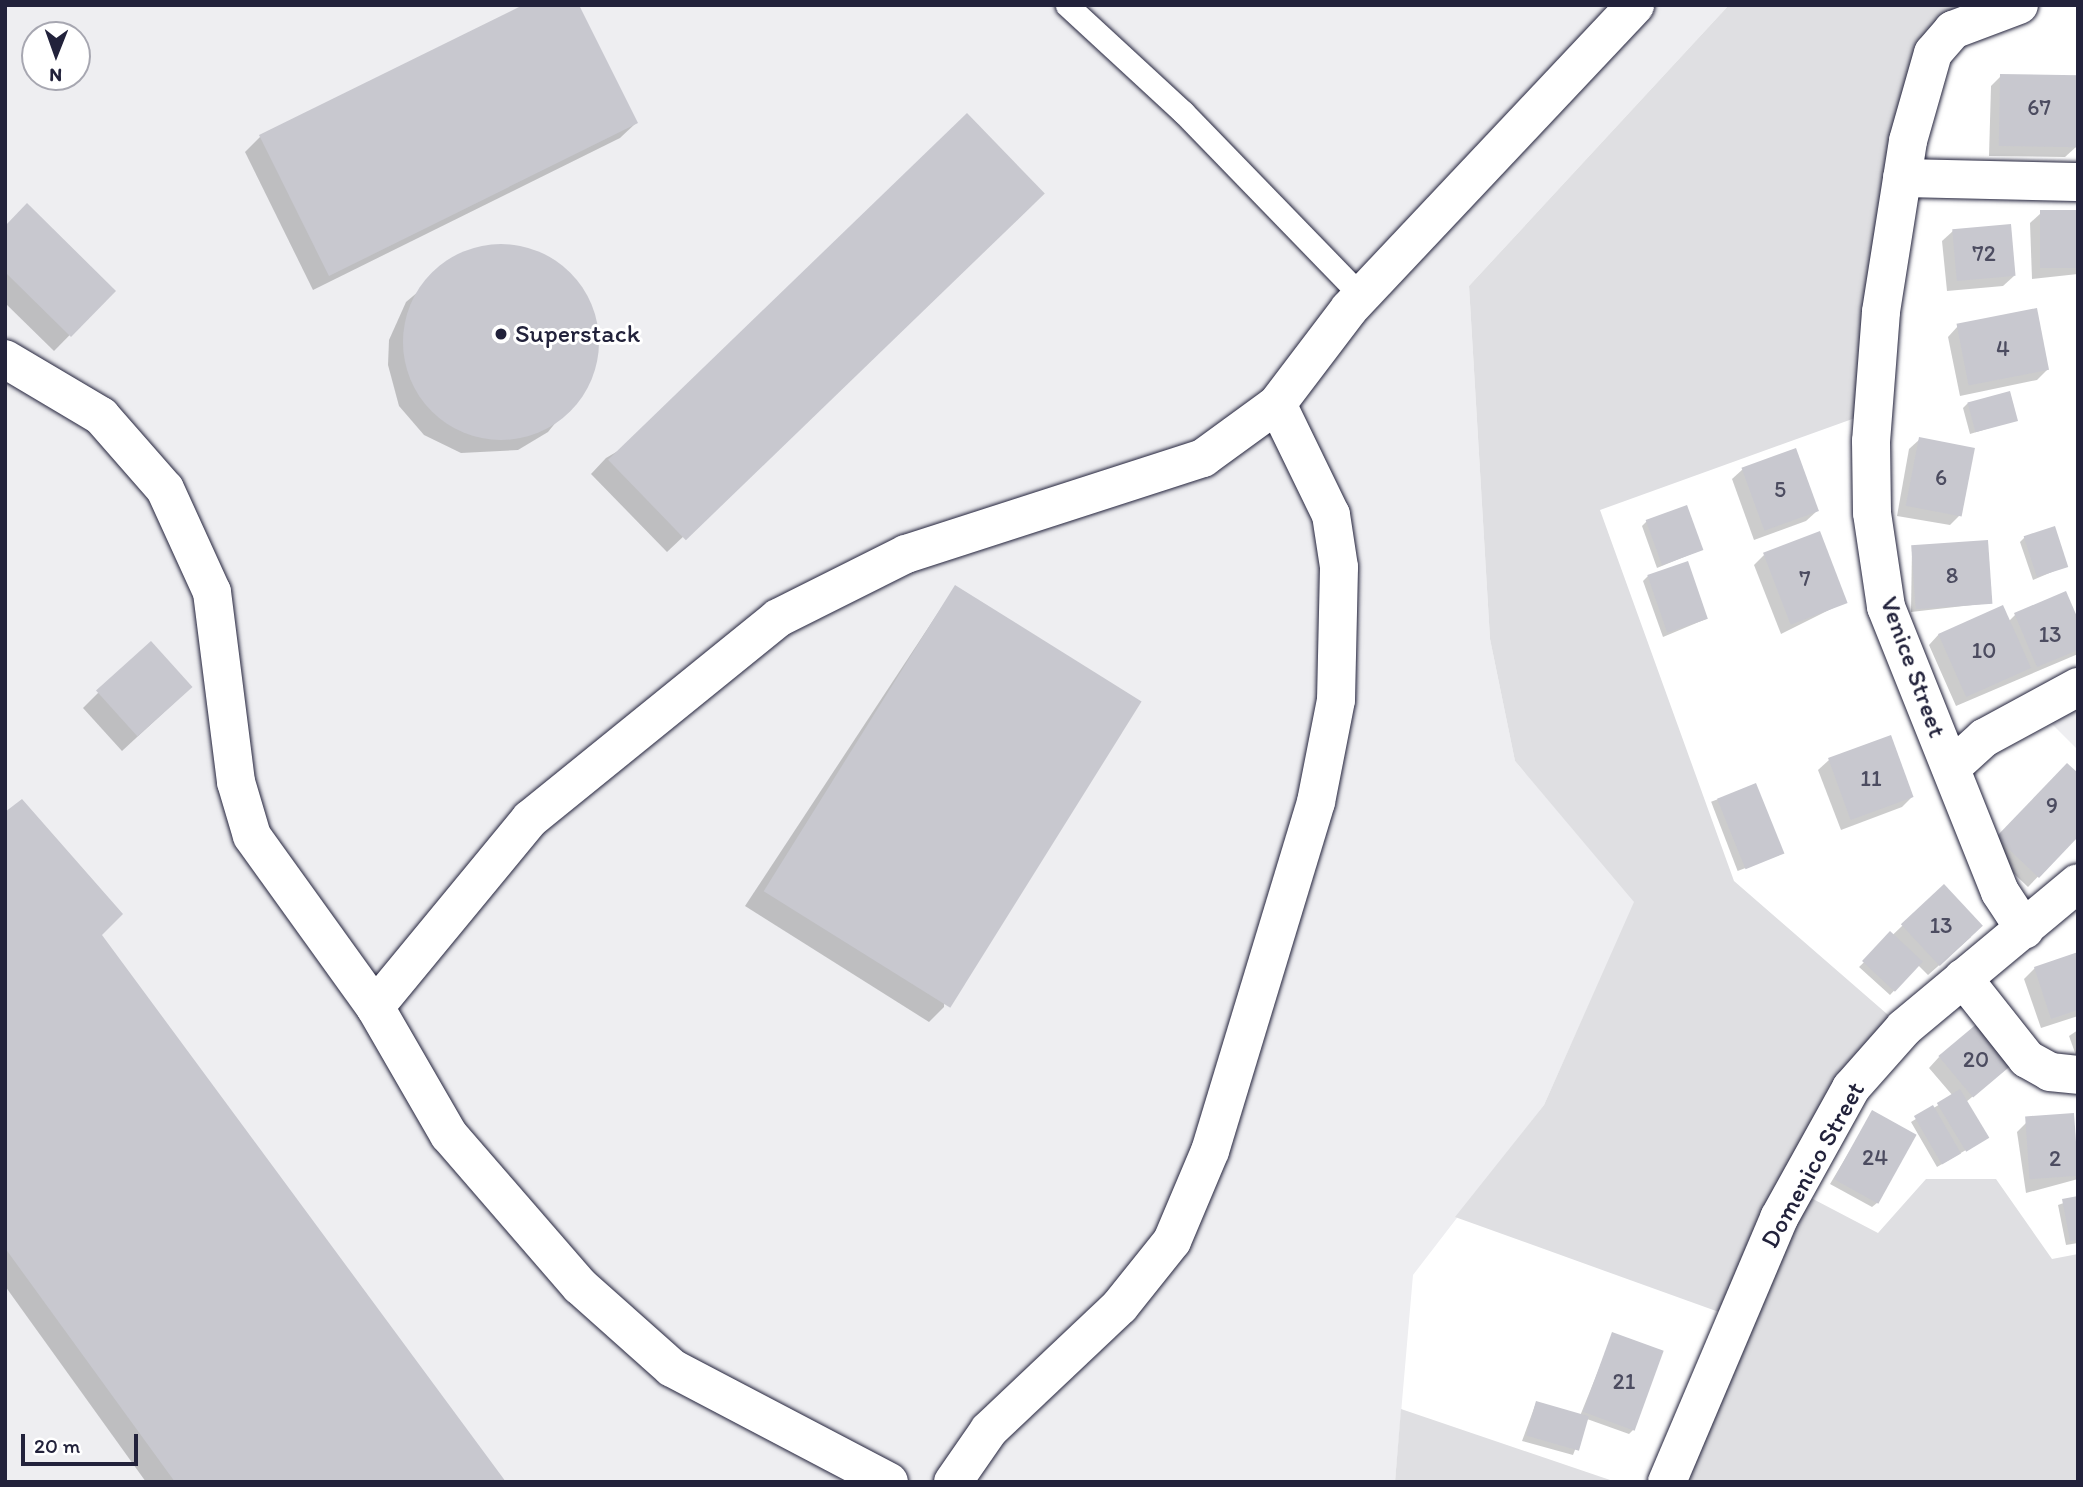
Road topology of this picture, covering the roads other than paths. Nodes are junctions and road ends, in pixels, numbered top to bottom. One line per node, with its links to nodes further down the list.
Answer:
1 (1067, 5): 6 (lane)
2 (1635, 5): 6 (street)
3 (2019, 5): 4 (street, Venice Street)
4 (1902, 178): 5 (street); 10 (street, Venice Street)
5 (2078, 183)
6 (1361, 296): 8 (street)
7 (5, 359): 14 (street)
8 (1277, 404): 14 (street); 17 (street)
9 (2078, 687): 10 (street)
10 (1951, 768): 12 (street, Venice Street)
11 (2078, 883): 12 (street, Domenico Street)
12 (2025, 930): 13 (street, Domenico Street)
13 (1963, 978): 15 (street); 18 (street, Domenico Street)
14 (375, 1007): 16 (street)
15 (2078, 1075)
16 (889, 1482)
17 (953, 1482)
18 (1667, 1482)

